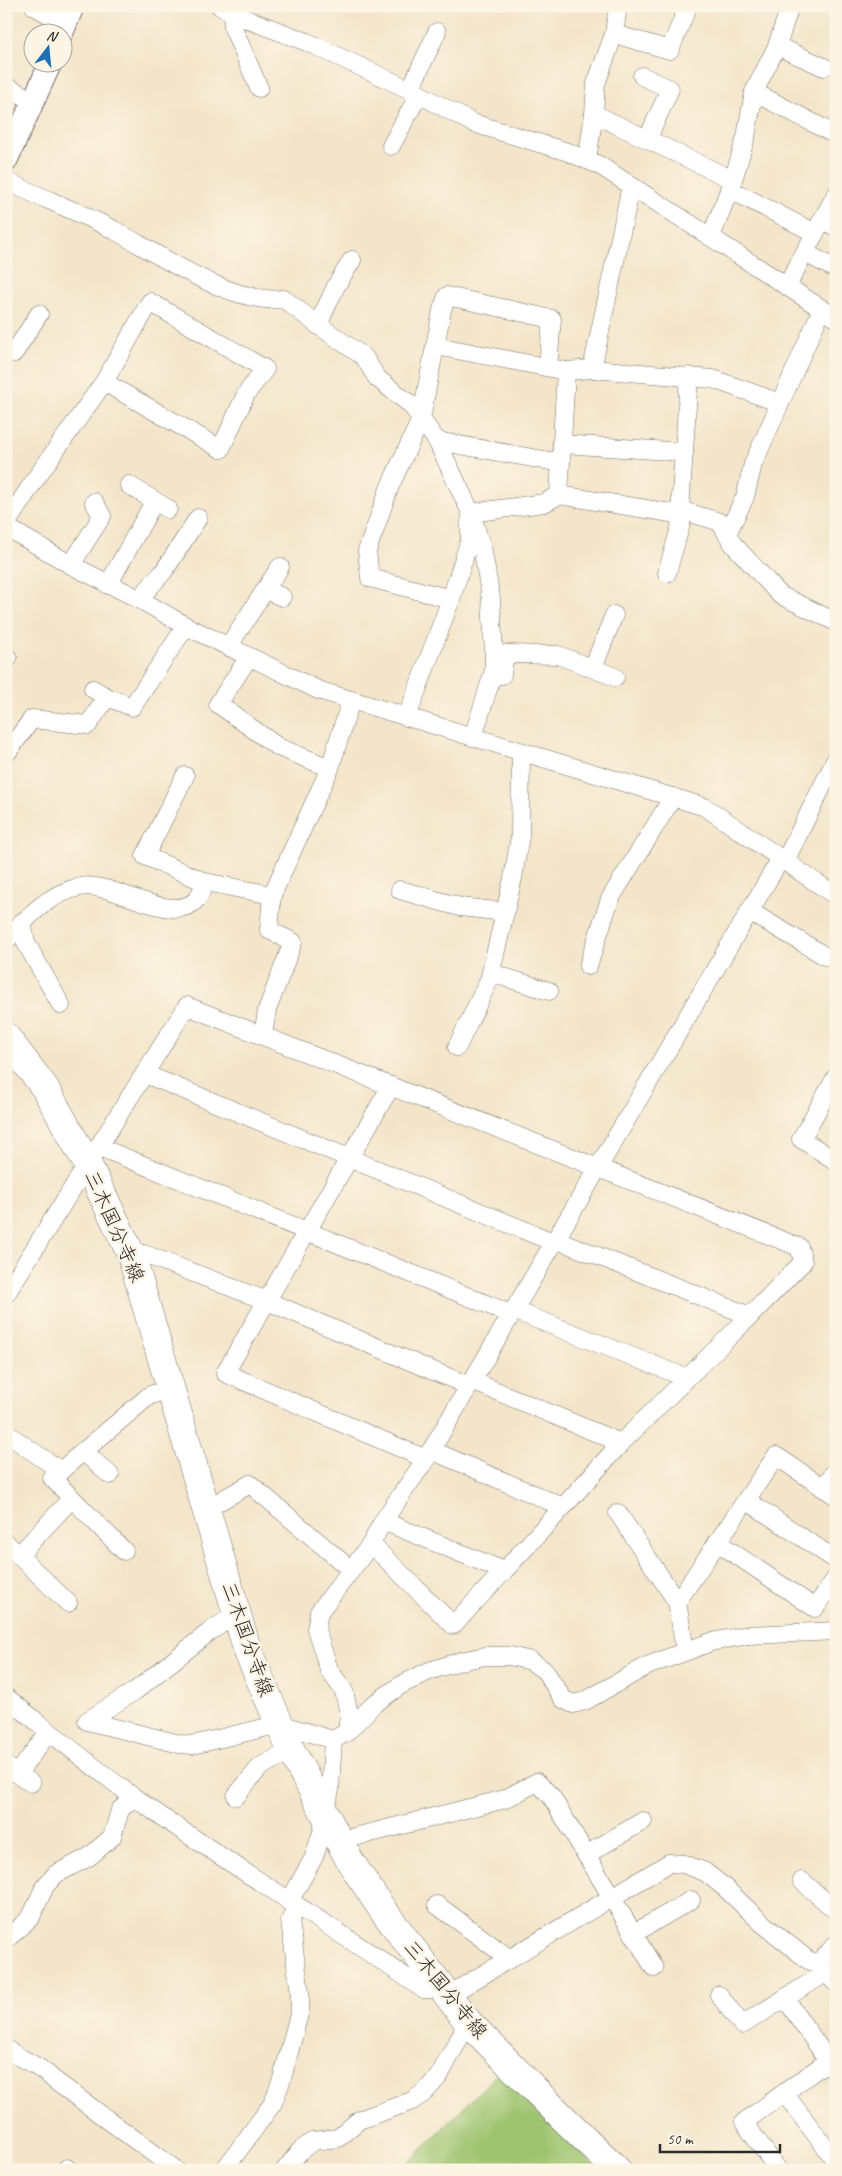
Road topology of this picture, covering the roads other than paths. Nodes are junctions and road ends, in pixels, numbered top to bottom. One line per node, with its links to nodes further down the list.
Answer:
1 (34, 6): 6 (street)
2 (618, 6): 8 (street)
3 (688, 6): 8 (street)
4 (790, 6): 9 (street)
5 (227, 10): 14 (street); 15 (street)
6 (67, 21)
7 (436, 32): 15 (street)
8 (614, 34): 18 (street)
9 (778, 46): 10 (street); 16 (street)
10 (824, 67)
11 (47, 72): 17 (street)
12 (642, 76): 21 (street)
13 (6, 86): 17 (street)
14 (259, 88)
15 (415, 92): 22 (street); 23 (street)
16 (754, 92): 20 (street); 26 (street)
17 (34, 101): 19 (street)
18 (594, 114): 21 (street); 23 (street)
19 (11, 135): 24 (street)
20 (836, 135)
21 (648, 138): 26 (street)
22 (391, 146)
23 (587, 160): 27 (street)
24 (6, 161)
25 (6, 181): 37 (street)
26 (731, 185): 29 (street); 30 (street)
27 (631, 186): 30 (street); 41 (street)
28 (836, 195): 29 (street)
29 (824, 227): 31 (street)
30 (711, 237): 34 (street)
31 (805, 253): 33 (street); 34 (street)
32 (352, 260): 37 (street)
33 (836, 269)
34 (787, 286): 36 (street)
35 (39, 314): 39 (street)
36 (829, 314): 45 (street)
37 (318, 325): 46 (street)
38 (436, 346): 40 (street); 40 (street); 46 (street)
39 (6, 348)
40 (548, 367): 42 (street)
41 (592, 369): 42 (street); 43 (street)
42 (566, 371): 48 (street)
43 (689, 376): 45 (street); 49 (street)
44 (104, 382): 44 (street); 57 (street)
45 (780, 403): 58 (street)
46 (421, 419): 47 (street); 64 (street)
47 (437, 441): 50 (street); 55 (street)
48 (562, 444): 49 (street); 50 (street)
49 (684, 452): 54 (street)
50 (561, 463): 52 (street)
51 (129, 485): 62 (street)
52 (559, 494): 54 (street); 55 (street)
53 (94, 502): 59 (street)
54 (678, 512): 58 (street); 61 (street)
55 (471, 513): 64 (street); 74 (street)
56 (198, 518): 63 (street)
57 (6, 526): 59 (street)
58 (727, 534): 66 (street)
59 (71, 565): 62 (street)
60 (280, 567): 68 (street)
61 (667, 573)
62 (108, 585): 63 (street)
63 (139, 599): 67 (street)
64 (451, 599): 73 (street)
65 (614, 615): 70 (street)
66 (836, 622)
67 (186, 626): 68 (street); 76 (street)
68 (228, 647): 69 (street)
69 (249, 657): 72 (street); 78 (street)
70 (593, 668): 71 (street); 74 (street)
71 (615, 677)
72 (351, 700): 73 (street); 78 (street)
73 (407, 717): 74 (street)
74 (478, 739): 75 (street)
75 (521, 752): 80 (street); 87 (street)
76 (6, 754)
77 (836, 758): 81 (street)
78 (330, 768): 84 (street)
79 (185, 776): 82 (street)
80 (673, 798): 81 (street); 91 (street)
81 (783, 860): 85 (street); 86 (street)
82 (205, 882): 84 (street); 88 (street)
83 (400, 890): 87 (street)
84 (272, 896): 95 (street)
85 (836, 896)
86 (749, 911): 90 (street); 104 (street)
87 (505, 912): 92 (street)
88 (22, 922): 89 (street); 94 (street)
89 (6, 940)
90 (825, 956)
91 (588, 966)
92 (490, 974): 93 (street); 97 (street)
93 (549, 991)
94 (61, 1005)
95 (263, 1036): 98 (street); 99 (street)
96 (6, 1037): 101 (main road, 三木国分寺線)
97 (457, 1047)
98 (144, 1074): 101 (street); 102 (street)
99 (391, 1086): 102 (street); 104 (street)
100 (833, 1088): 103 (street)
101 (94, 1156): 105 (street); 107 (main road, 三木国分寺線); 108 (street)
102 (350, 1157): 105 (street); 106 (street)
103 (836, 1161)
104 (597, 1166): 106 (street); 111 (street)
105 (307, 1230): 109 (street); 110 (street)
106 (554, 1240): 110 (street); 111 (street)
107 (132, 1254): 109 (street); 114 (main road, 三木国分寺線)
108 (6, 1294)
109 (266, 1301): 113 (street); 118 (street)
110 (512, 1312): 112 (street); 113 (street)
111 (750, 1316): 112 (street)
112 (687, 1378): 116 (street)
113 (470, 1383): 116 (street); 118 (street)
114 (172, 1389): 117 (street); 126 (main road, 三木国分寺線)
115 (6, 1432): 120 (street)
116 (621, 1443): 125 (street)
117 (83, 1452): 120 (street); 121 (street)
118 (428, 1454): 125 (street); 128 (street)
119 (836, 1470): 122 (street)
120 (61, 1471): 123 (street)
121 (110, 1475)
122 (830, 1492): 124 (street)
123 (72, 1498): 131 (street); 132 (street)
124 (746, 1500): 129 (street); 133 (street)
125 (563, 1507): 135 (street)
126 (206, 1509): 134 (street); 140 (main road, 三木国分寺線)
127 (618, 1513): 137 (street)
128 (383, 1521): 130 (street); 135 (street)
129 (717, 1542): 137 (street); 139 (street)
130 (371, 1544): 134 (street); 135 (street)
131 (13, 1549): 138 (street)
132 (124, 1551)
133 (836, 1560)
134 (350, 1569): 147 (street)
135 (504, 1571)
136 (836, 1578): 139 (street)
137 (676, 1602): 143 (street)
138 (68, 1603)
139 (816, 1608): 142 (street)
140 (237, 1613): 145 (main road, 三木国分寺線); 145 (street)
141 (836, 1631): 142 (street)
142 (814, 1632): 143 (street)
143 (685, 1650): 147 (street)
144 (6, 1697): 146 (street)
145 (280, 1724): 147 (street); 148 (main road, 三木国分寺線)
146 (49, 1732): 149 (street); 151 (street)
147 (340, 1736): 152 (street)
148 (291, 1750): 150 (street); 152 (main road, 三木国分寺線)
149 (18, 1774)
150 (236, 1796)
151 (134, 1797): 159 (street); 163 (street)
152 (324, 1812): 154 (main road, 三木国分寺線); 159 (street)
153 (643, 1821): 155 (street)
154 (339, 1841): 155 (street); 168 (main road, 三木国分寺線)
155 (586, 1855): 157 (street)
156 (802, 1881): 161 (street)
157 (612, 1898): 162 (street); 165 (street); 167 (street)
158 (691, 1900): 162 (street)
159 (292, 1904): 168 (street); 177 (street)
160 (437, 1905): 165 (street)
161 (836, 1911)
162 (633, 1934): 166 (street)
163 (6, 1940)
164 (836, 1944): 167 (street)
165 (510, 1959): 168 (street)
166 (654, 1968)
167 (827, 1973): 170 (street)
168 (446, 1991): 171 (main road, 三木国分寺線)
169 (719, 1995): 170 (street)
170 (785, 1998): 173 (street)
171 (468, 2022): 178 (street); 179 (main road, 三木国分寺線)
172 (6, 2050): 176 (street)
173 (832, 2067): 174 (street)
174 (784, 2093): 175 (street); 180 (street)
175 (836, 2161)
176 (176, 2170)
177 (224, 2170)
178 (285, 2170)
179 (617, 2170)
180 (778, 2170)

